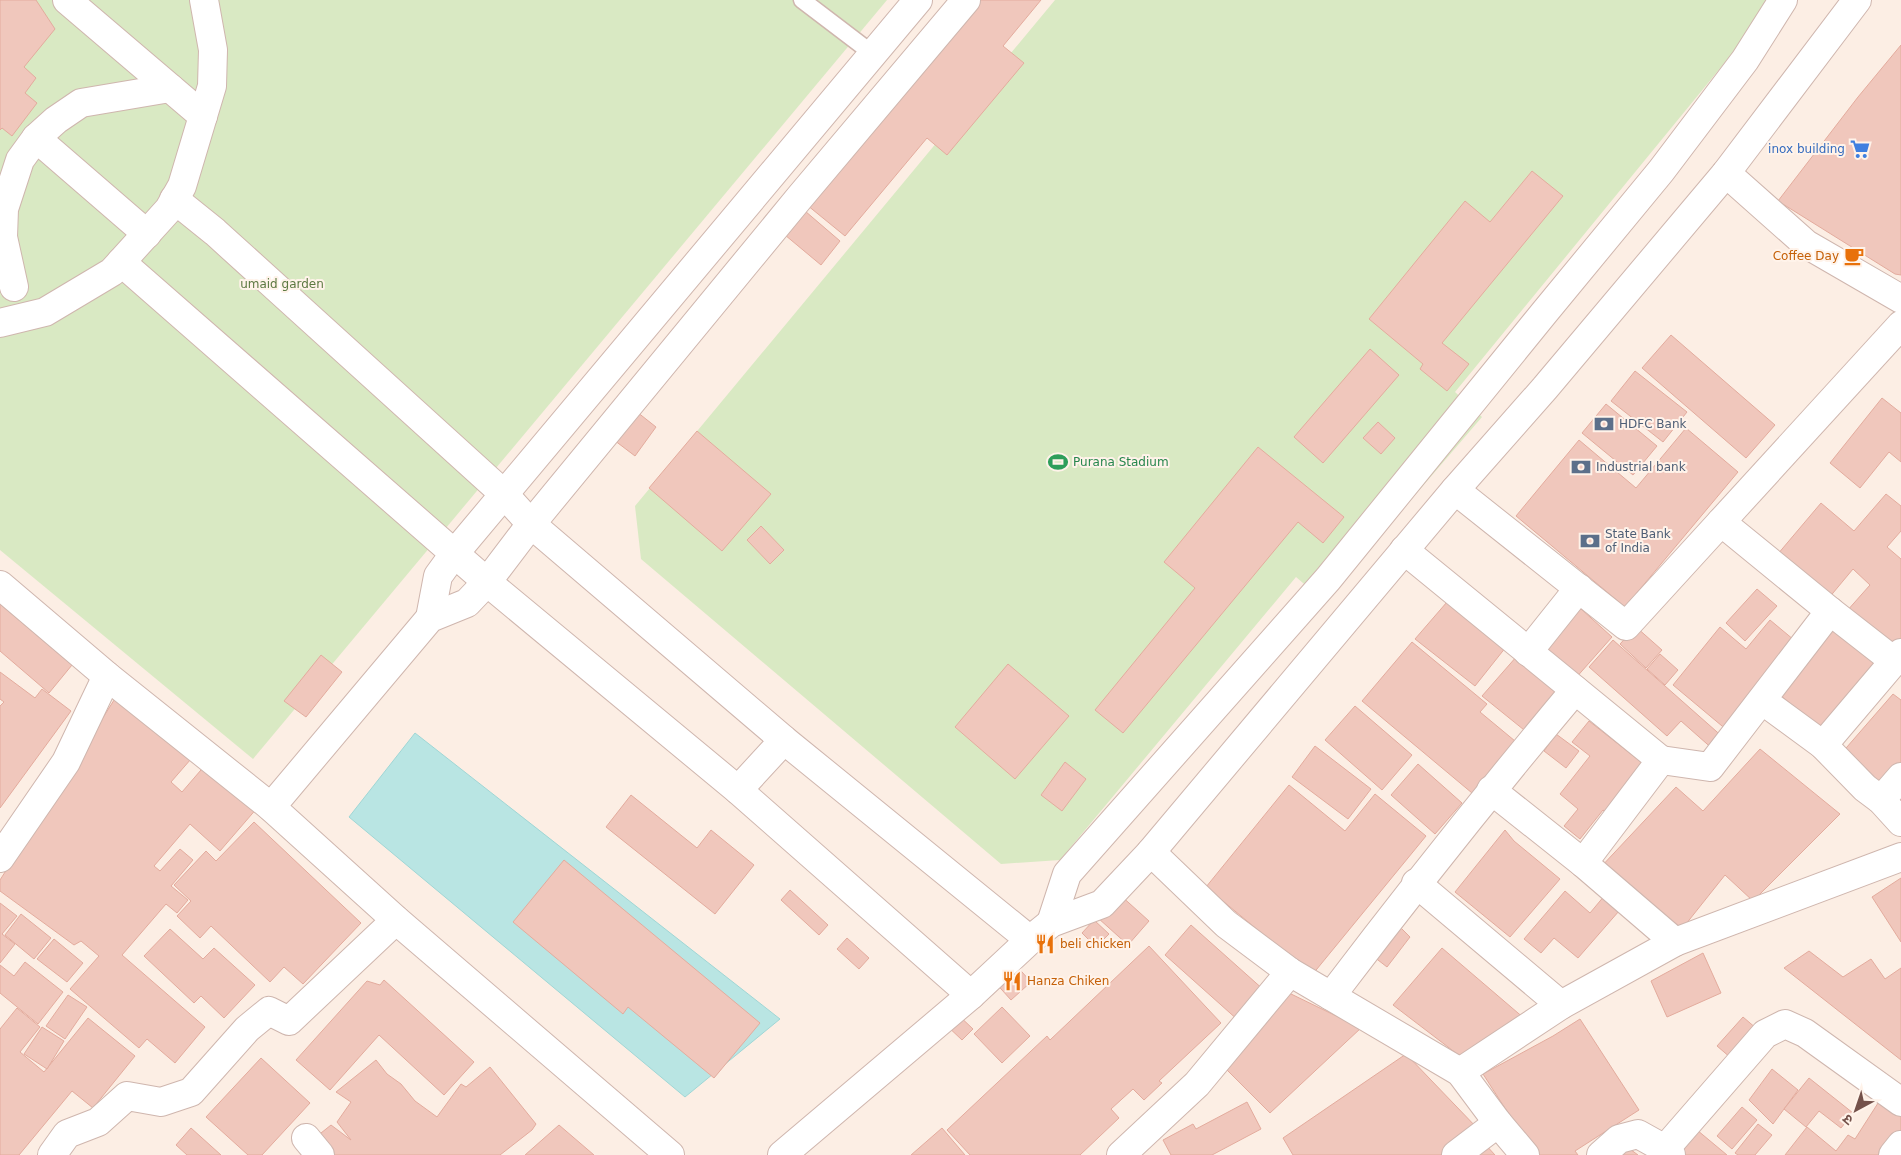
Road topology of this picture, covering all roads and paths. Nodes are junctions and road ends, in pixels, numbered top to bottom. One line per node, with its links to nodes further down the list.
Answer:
1 (67, 0): 9 (street)
2 (204, 0): 10 (street)
3 (802, 0): 8 (lane)
4 (918, 0): 8 (street)
5 (966, 0): 24 (street)
6 (1783, 0): 52 (street)
7 (1857, 0): 12 (street)
8 (872, 54): 22 (street)
9 (170, 88): 10 (street); 11 (street)
10 (203, 116): 13 (street)
11 (36, 138): 14 (street); 16 (street)
12 (1726, 173): 17 (street); 21 (street)
13 (174, 199): 14 (street); 22 (street)
14 (147, 234): 15 (street)
15 (121, 262): 18 (street); 26 (street)
16 (7, 281): 18 (street)
17 (1901, 299)
18 (45, 312): 19 (street)
19 (0, 323)
20 (1901, 325): 23 (street)
21 (1455, 490): 25 (street); 29 (street)
22 (504, 494): 24 (street); 26 (street)
23 (1721, 522): 29 (street); 30 (street)
24 (531, 524): 27 (street); 37 (street)
25 (1404, 550): 32 (street); 46 (street)
26 (454, 554): 27 (street); 31 (street)
27 (487, 582): 31 (street); 41 (street)
28 (0, 585): 34 (street)
29 (1578, 588): 32 (street)
30 (1830, 611): 33 (street); 36 (street)
31 (430, 618): 44 (street)
32 (1528, 652): 35 (street)
33 (1898, 657): 38 (street)
34 (107, 676): 44 (street); 48 (street)
35 (1575, 690): 39 (street); 42 (street)
36 (1763, 701): 38 (street); 39 (street)
37 (784, 740): 41 (street); 52 (street)
38 (1823, 745): 43 (street)
39 (1661, 760): 49 (street)
40 (1901, 777): 43 (street)
41 (738, 790): 55 (street)
42 (1491, 790): 49 (street); 50 (street)
43 (1881, 800): 45 (street)
44 (271, 806): 51 (street)
45 (1901, 822)
46 (1151, 852): 52 (street); 54 (street)
47 (1901, 857): 53 (street)
48 (0, 858)
49 (1583, 864): 53 (street)
50 (1416, 883): 56 (street); 57 (street)
51 (396, 920): 63 (street); 64 (street)
52 (1040, 932): 55 (street)
53 (1675, 942): 57 (street)
54 (1290, 972): 56 (street); 66 (street)
55 (971, 995): 65 (street)
56 (1331, 996): 58 (street)
57 (1561, 1005): 58 (street)
58 (1460, 1072): 60 (street)
59 (1901, 1102): 62 (street)
60 (1498, 1123): 67 (street); 68 (street)
61 (1901, 1145): 70 (street)
62 (1668, 1152): 69 (street)
63 (52, 1155)
64 (670, 1155)
65 (782, 1155)
66 (1121, 1155)
67 (1456, 1155)
68 (1525, 1155)
69 (1601, 1155)
70 (1893, 1155)

